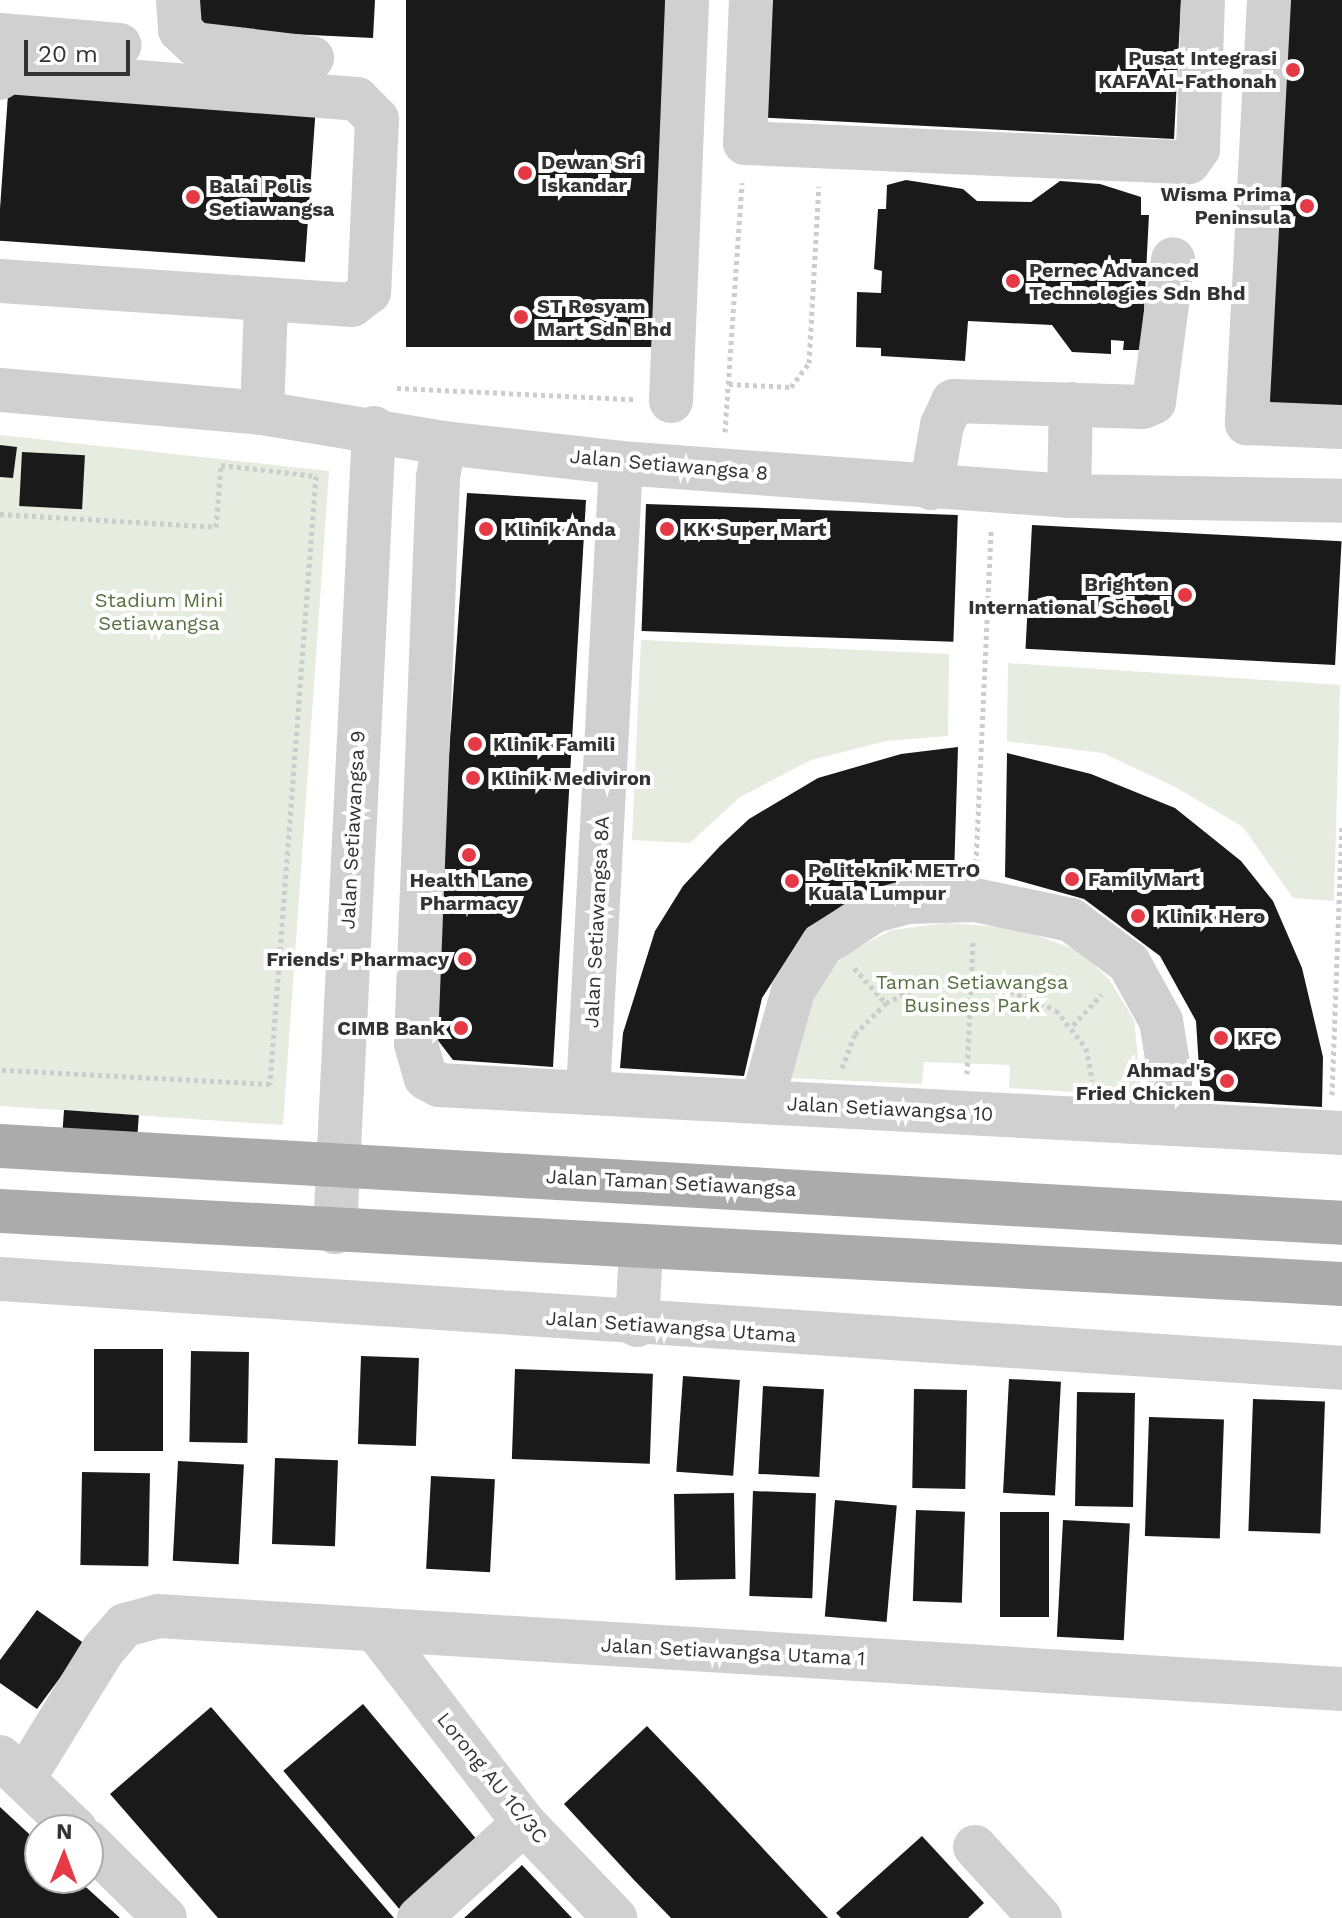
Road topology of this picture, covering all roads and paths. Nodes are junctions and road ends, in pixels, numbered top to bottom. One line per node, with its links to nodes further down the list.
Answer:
1 (178, 0): 8 (street)
2 (687, 0): 18 (street)
3 (751, 0): 10 (street)
4 (1203, 0): 11 (street)
5 (1269, 0): 21 (street)
6 (0, 35): 7 (street)
7 (120, 45)
8 (312, 58)
9 (0, 78): 14 (street)
10 (745, 143): 11 (street); 15 (path)
11 (821, 145): 15 (path)
12 (1173, 259): 19 (street)
13 (0, 281): 14 (street)
14 (266, 302): 20 (street)
15 (729, 384): 25 (path)
16 (397, 388): 18 (path)
17 (0, 390): 20 (street, Jalan Setiawangsa 8)
18 (671, 401)
19 (1071, 404): 26 (street); 27 (street)
20 (262, 413): 22 (street, Jalan Setiawangsa 8)
21 (1342, 427)
22 (374, 428): 23 (street, Jalan Setiawangsa 8); 47 (street, Jalan Setiawangsa 9)
23 (444, 443): 24 (street, Jalan Setiawangsa 8); 41 (street, Jalan Setiawangsa 10)
24 (621, 463): 25 (street, Jalan Setiawangsa 8); 41 (street, Jalan Setiawangsa 8A)
25 (721, 469): 26 (street, Jalan Setiawangsa 8)
26 (931, 488): 27 (street, Jalan Setiawangsa 8)
27 (1069, 496): 28 (street, Jalan Setiawangsa 8)
28 (1342, 501)
29 (0, 514): 38 (path)
30 (992, 523): 32 (path)
31 (1342, 825): 44 (path)
32 (975, 900): 34 (path); 42 (street); 45 (street)
33 (846, 961): 36 (path)
34 (971, 983): 36 (path); 37 (path); 43 (path)
35 (1110, 986): 37 (path)
36 (886, 1003): 39 (path)
37 (1073, 1025): 40 (path)
38 (0, 1070)
39 (839, 1077)
40 (1092, 1090)
41 (588, 1093): 42 (street, Jalan Setiawangsa 10)
42 (762, 1102): 43 (street, Jalan Setiawangsa 10)
43 (965, 1113): 45 (street, Jalan Setiawangsa 10)
44 (1337, 1116): 45 (street, Jalan Setiawangsa 10)
45 (1169, 1123)
46 (0, 1146): 47 (main road, Jalan Taman Setiawangsa)
47 (337, 1164): 49 (main road, Jalan Taman Setiawangsa); 50 (street, Jalan Setiawangsa 9)
48 (0, 1211): 50 (main road)
49 (1342, 1223)
50 (335, 1232): 51 (main road)
51 (641, 1248): 53 (main road); 54 (street)
52 (0, 1279): 54 (street, Jalan Setiawangsa Utama)
53 (1342, 1284)
54 (637, 1325): 55 (street, Jalan Setiawangsa Utama)
55 (1342, 1368)
56 (376, 1630): 57 (street, Jalan Setiawangsa Utama 1); 58 (street, Jalan Setiawangsa Utama 1); 60 (street, Lorong AU 1C/3C)
57 (1342, 1689)
58 (12, 1768): 59 (street)
59 (59, 1814)
60 (524, 1823): 64 (street); 65 (street, Lorong AU 1C/3C)
61 (975, 1847): 66 (street)
62 (104, 1858): 63 (street)
63 (165, 1918)
64 (419, 1918)
65 (615, 1918)
66 (1040, 1918)

